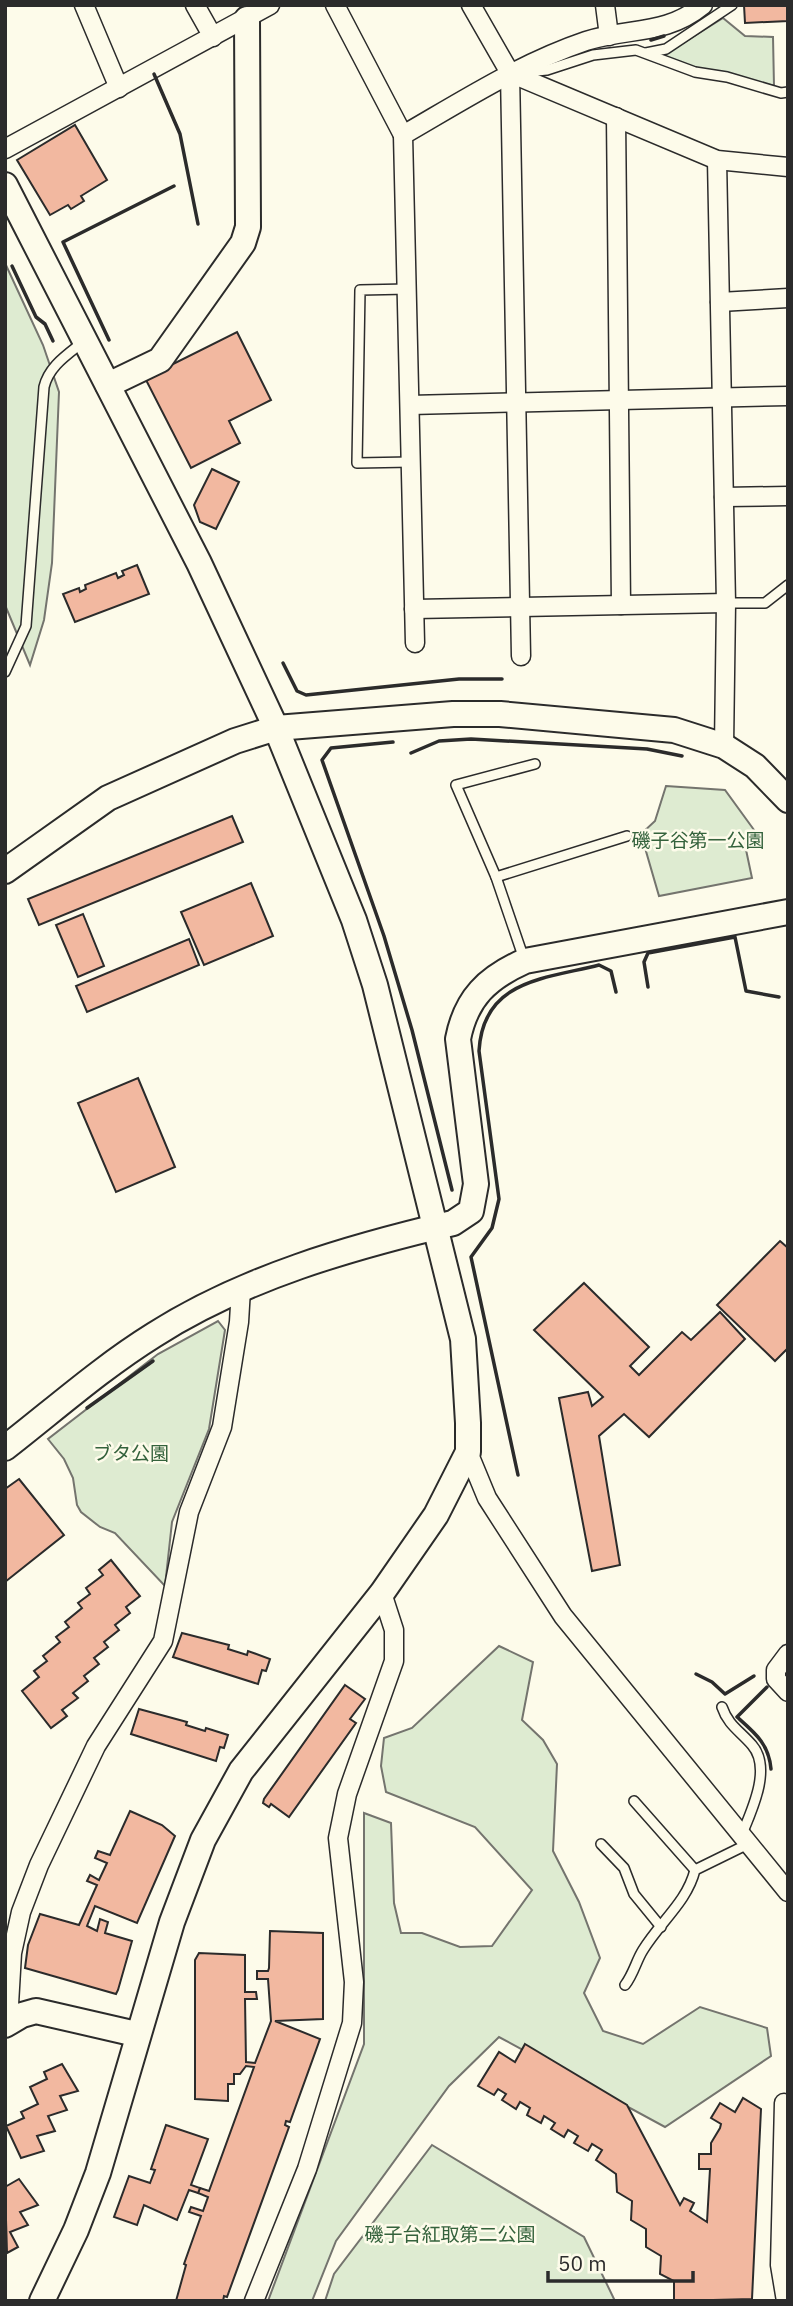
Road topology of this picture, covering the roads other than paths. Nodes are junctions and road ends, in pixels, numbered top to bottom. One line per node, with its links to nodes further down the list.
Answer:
1 (84, 5): 14 (street)
2 (195, 5): 11 (street)
3 (270, 5): 9 (street)
4 (335, 5): 17 (street)
5 (471, 5): 13 (street)
6 (606, 5): 10 (street)
7 (703, 5): 10 (street)
8 (732, 5): 12 (lane)
9 (247, 19): 11 (street); 26 (street)
10 (610, 36): 13 (street)
11 (213, 37): 14 (street)
12 (644, 53): 13 (lane); 15 (lane)
13 (510, 73): 16 (street); 17 (street); 30 (street)
14 (119, 88): 18 (street)
15 (788, 92)
16 (616, 117): 19 (street); 29 (street)
17 (403, 135): 22 (street)
18 (5, 149)
19 (717, 160): 20 (street); 24 (street)
20 (788, 167)
21 (5, 185): 25 (street)
22 (408, 289): 31 (street); 32 (lane)
23 (788, 298): 24 (street)
24 (720, 302): 28 (street)
25 (85, 341): 26 (street); 42 (lane)
26 (108, 385): 43 (street)
27 (788, 396): 28 (street)
28 (721, 397): 29 (street); 34 (street)
29 (619, 400): 30 (street); 38 (street)
30 (516, 402): 31 (street); 37 (street)
31 (410, 405): 32 (street)
32 (411, 463): 39 (street)
33 (788, 496): 34 (street)
34 (723, 497): 36 (street)
35 (788, 585): 36 (lane)
36 (726, 603): 38 (street); 44 (street)
37 (520, 605): 38 (street); 39 (street); 41 (street)
38 (621, 605)
39 (415, 608): 40 (street)
40 (415, 643)
41 (521, 656)
42 (5, 672)
43 (276, 728): 44 (street); 48 (street); 52 (street)
44 (723, 746): 46 (street)
45 (535, 764): 49 (lane)
46 (788, 800)
47 (628, 836): 49 (lane)
48 (5, 871)
49 (496, 877): 51 (lane)
50 (788, 912): 51 (street)
51 (525, 961): 52 (street)
52 (436, 1227): 53 (street); 55 (street)
53 (241, 1289): 54 (street); 67 (street)
54 (5, 1448)
55 (468, 1452): 56 (street); 61 (street)
56 (382, 1593): 68 (street); 71 (street)
57 (788, 1654): 58 (street)
58 (788, 1692)
59 (722, 1707): 61 (lane)
60 (634, 1801): 63 (lane)
61 (745, 1840): 63 (lane); 64 (street)
62 (601, 1844): 65 (lane)
63 (695, 1870): 65 (lane)
64 (788, 1892)
65 (661, 1927): 66 (lane)
66 (625, 1985)
67 (7, 2024): 68 (street)
68 (136, 2034): 70 (street)
69 (784, 2103): 72 (street)
70 (42, 2301)
71 (254, 2301)
72 (786, 2301)

